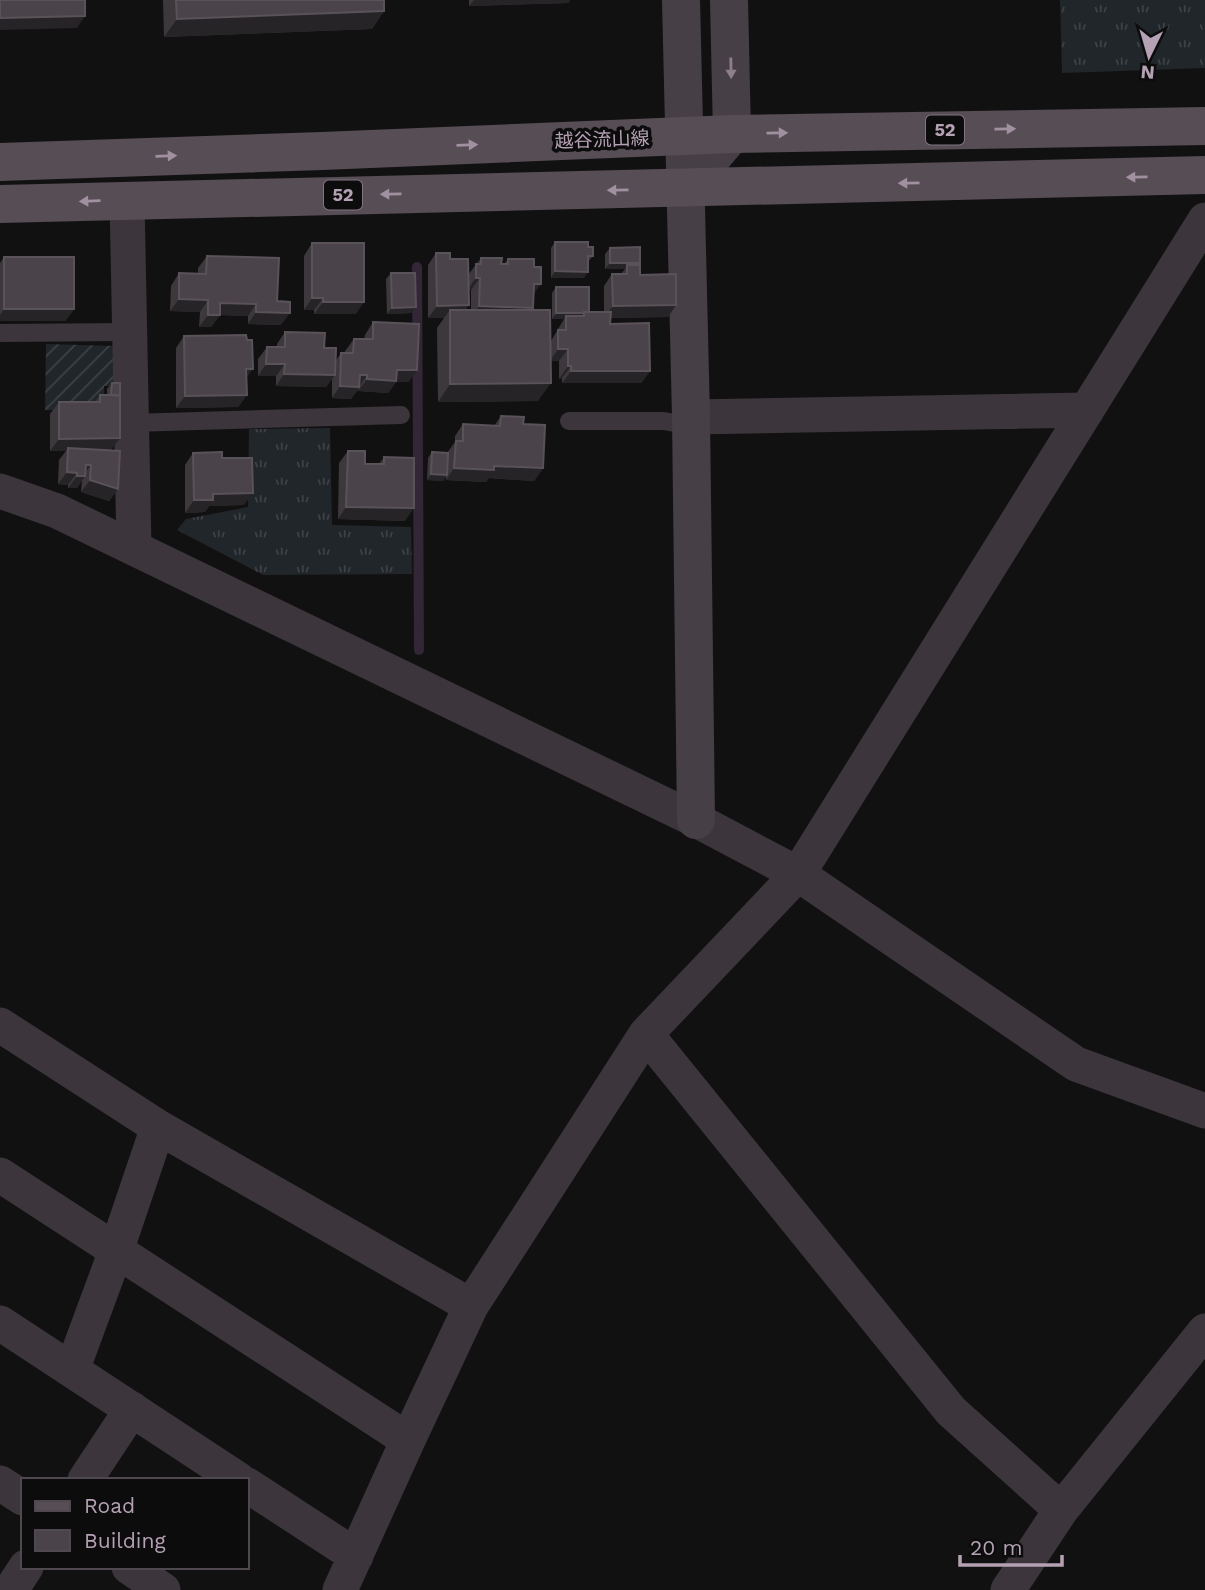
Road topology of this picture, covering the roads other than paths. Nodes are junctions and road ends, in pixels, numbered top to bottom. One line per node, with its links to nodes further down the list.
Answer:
1 (681, 0): 5 (street)
2 (729, 0): 4 (street, one-way to 4)
3 (1205, 126): 4 (main road, 越谷流山線 / 52, one-way to 3)
4 (732, 134): 5 (main road, 越谷流山線 / 52); 8 (street)
5 (684, 136): 6 (main road, 越谷流山線 / 52, one-way to 5); 8 (street)
6 (0, 162)
7 (1205, 175): 8 (main road, 52, one-way to 8)
8 (686, 188): 9 (main road, 52, one-way to 9); 17 (street)
9 (127, 200): 10 (main road, 52, one-way to 10); 12 (street)
10 (0, 204)
11 (1205, 220): 14 (street)
12 (129, 332): 13 (lane); 18 (street)
13 (0, 333)
14 (1087, 410): 17 (street); 22 (street)
15 (401, 415): 18 (lane)
16 (569, 421): 17 (lane)
17 (690, 421): 21 (street)
18 (131, 423): 20 (street)
19 (0, 491): 20 (street)
20 (134, 548): 21 (street)
21 (696, 820): 22 (street)
22 (798, 874): 24 (street); 25 (street)
23 (0, 1025): 26 (street)
24 (646, 1034): 29 (street); 40 (street)
25 (1205, 1111)
26 (158, 1127): 28 (street); 29 (street)
27 (0, 1175): 28 (street)
28 (116, 1251): 32 (street); 34 (street)
29 (471, 1306): 34 (street)
30 (0, 1323): 32 (street)
31 (1205, 1331): 40 (street)
32 (72, 1370): 33 (street)
33 (132, 1409): 35 (street); 36 (street)
34 (408, 1440): 41 (street)
35 (86, 1478)
36 (236, 1478)
37 (0, 1483): 39 (street)
38 (248, 1486): 41 (street)
39 (21, 1497)
40 (1061, 1510): 47 (street)
41 (356, 1556): 46 (street)
42 (25, 1569): 44 (street)
43 (132, 1569): 45 (street)
44 (11, 1590)
45 (163, 1590)
46 (340, 1590)
47 (1007, 1590)

